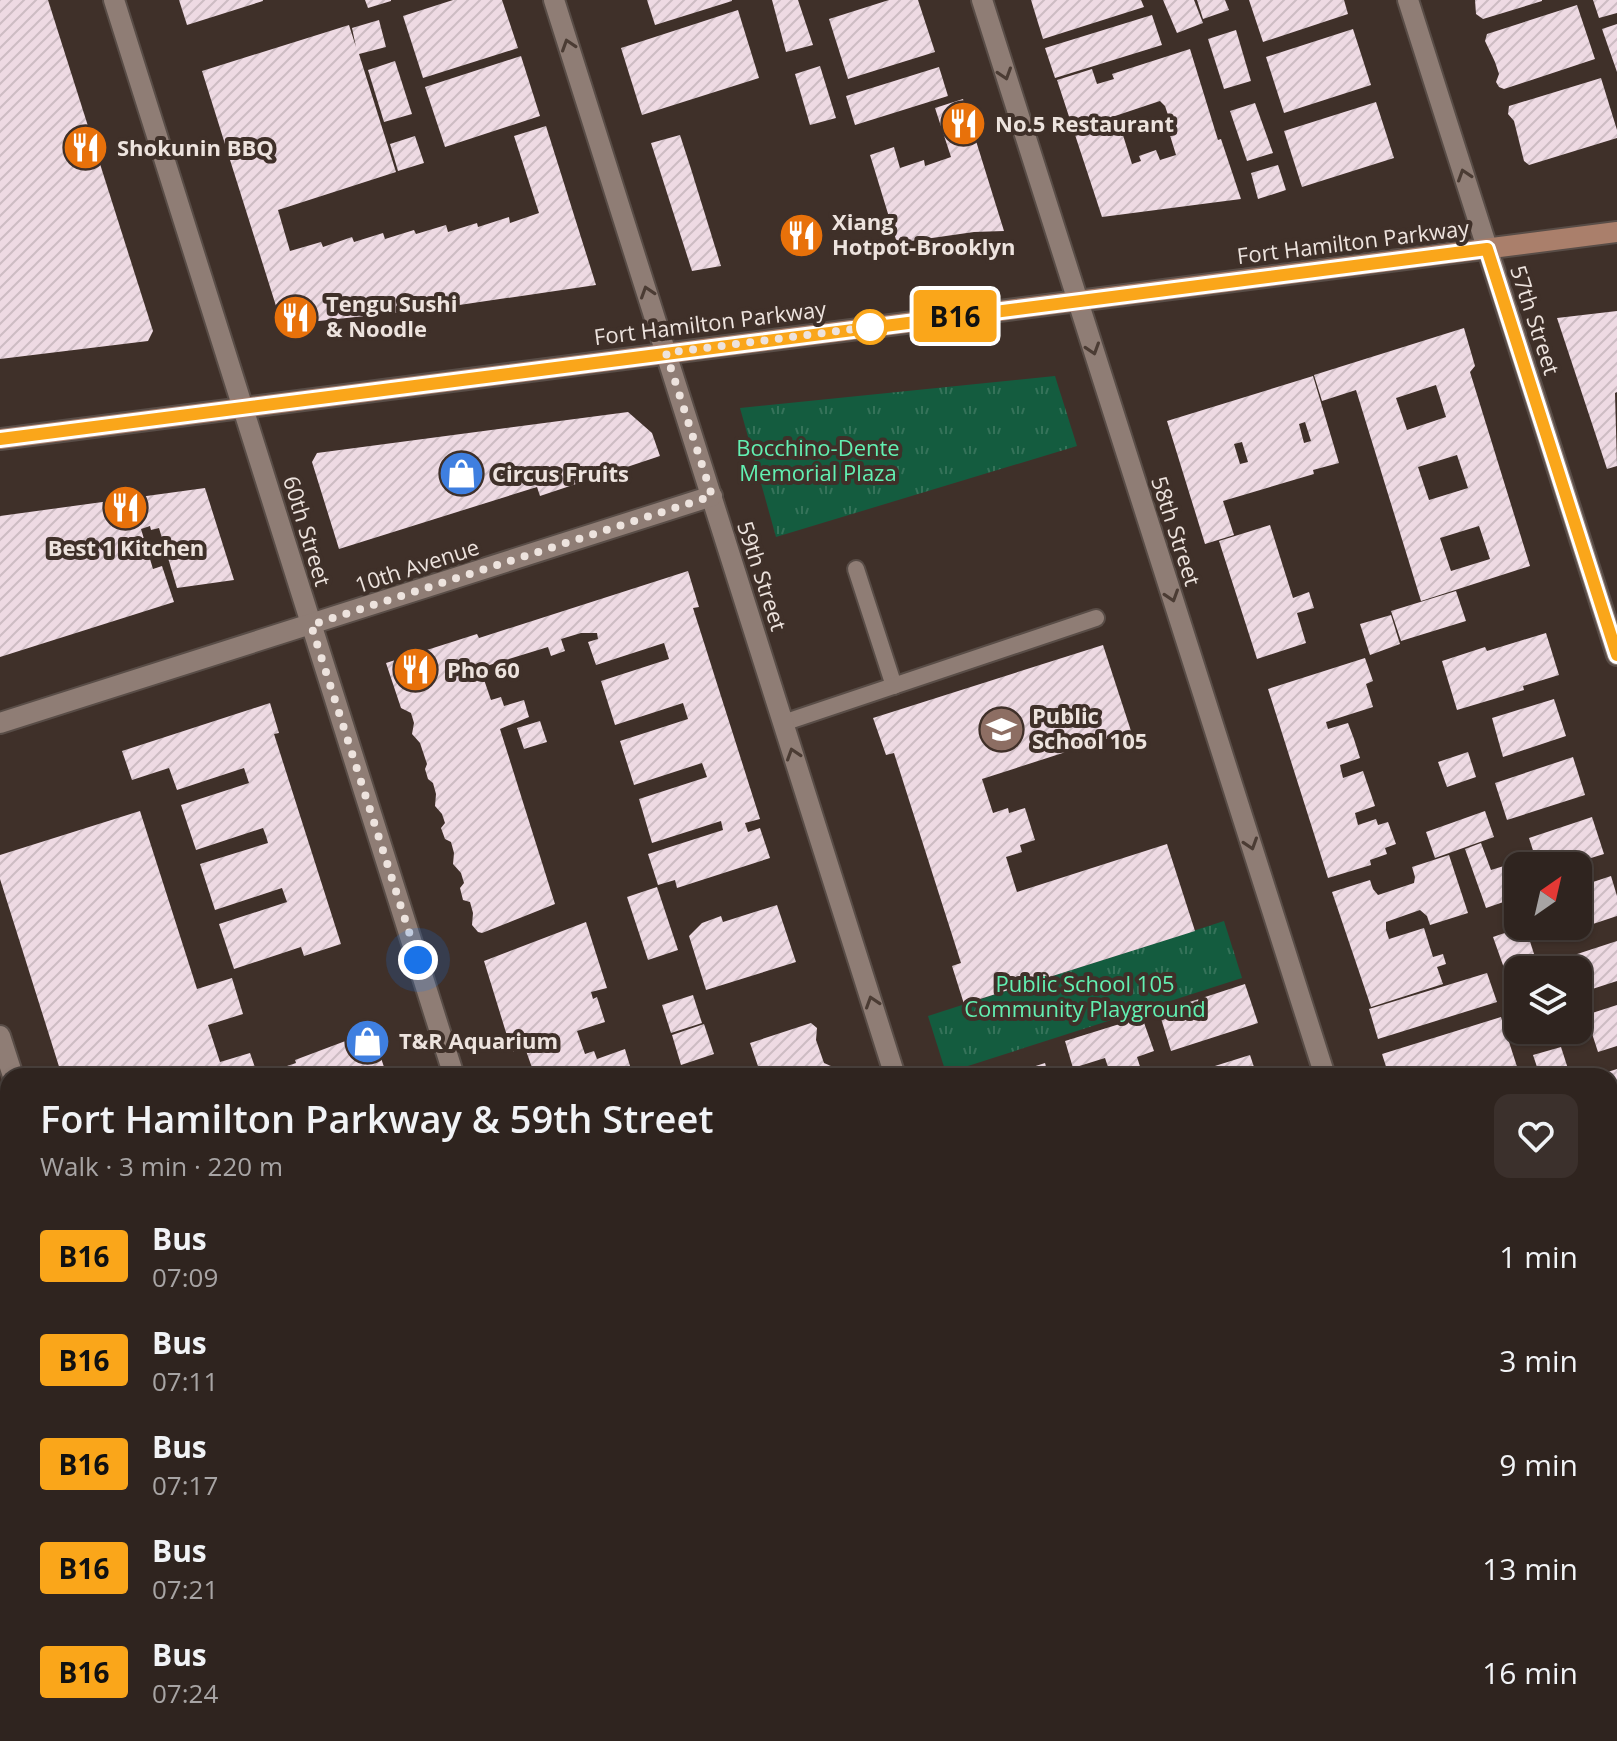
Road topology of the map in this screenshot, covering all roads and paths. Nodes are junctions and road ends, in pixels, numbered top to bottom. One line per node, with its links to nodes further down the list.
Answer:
1 (114, 0): 9 (street, 60th Street)
2 (554, 0): 8 (street, 59th Street, one-way to 2)
3 (982, 0): 7 (street, 58th Street, one-way to 7)
4 (1408, 0): 6 (street, 57th Street, one-way to 4)
5 (1617, 232): 6 (main road, Fort Hamilton Parkway)
6 (1487, 249): 7 (main road, Fort Hamilton Parkway); 15 (street, 57th Street)
7 (1077, 300): 8 (main road, Fort Hamilton Parkway); 23 (street, 58th Street, one-way to 23)
8 (666, 353): 9 (main road, Fort Hamilton Parkway); 11 (street, 59th Street)
9 (244, 407): 10 (main road, Fort Hamilton Parkway); 14 (street, 60th Street)
10 (0, 439)
11 (712, 496): 14 (street, 10th Avenue); 18 (street, 59th Street)
12 (856, 569): 16 (lane)
13 (1096, 618): 16 (lane)
14 (311, 625): 17 (street, 10th Avenue); 21 (street, 60th Street)
15 (1617, 655)
16 (894, 686): 18 (lane)
17 (0, 723)
18 (783, 723): 22 (street, 59th Street, one-way to 18)
19 (0, 1036): 20 (street)
20 (10, 1068)
21 (451, 1068)
22 (892, 1068)
23 (1322, 1068)

